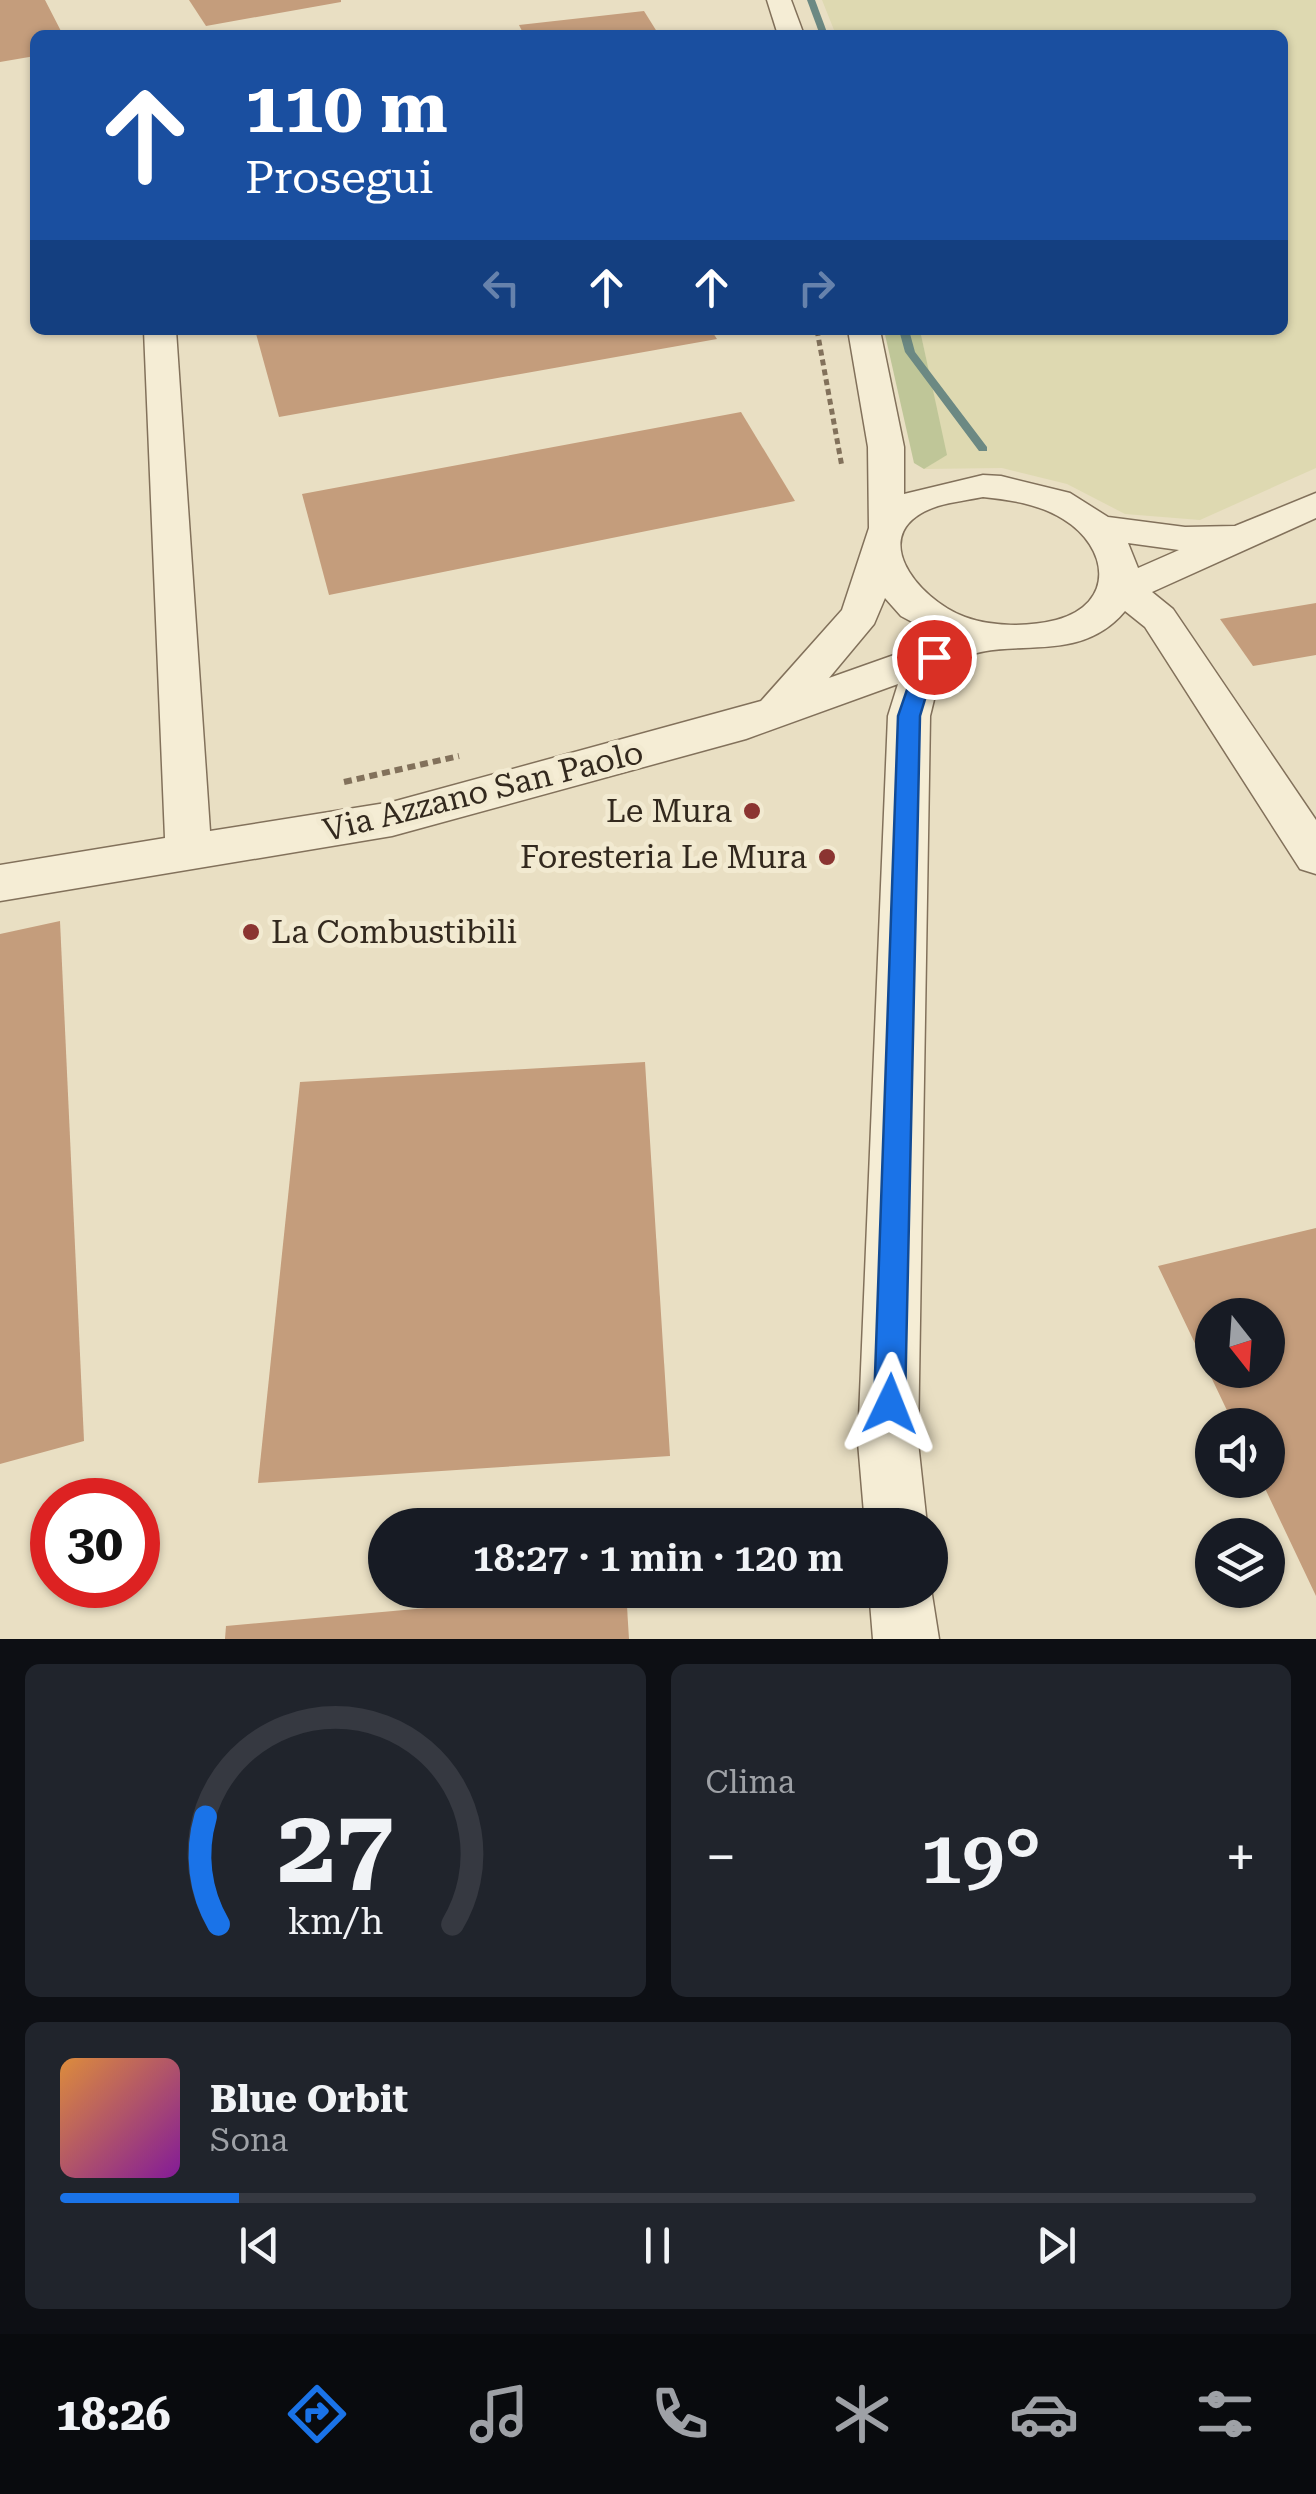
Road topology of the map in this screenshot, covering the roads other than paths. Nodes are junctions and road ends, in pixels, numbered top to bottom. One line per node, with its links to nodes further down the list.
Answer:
1 (779, 0): 2 (street)
2 (790, 30)
3 (160, 335): 16 (street)
4 (865, 335): 5 (street)
5 (886, 447): 6 (street); 10 (street)
6 (983, 486): 8 (street); 10 (street)
7 (1316, 504): 9 (street)
8 (1096, 526): 9 (street); 11 (street)
9 (1256, 531): 11 (street)
10 (883, 542): 12 (street); 13 (street)
11 (1116, 593): 13 (street); 17 (street)
12 (860, 615): 14 (street); 15 (street)
13 (987, 637): 14 (street)
14 (901, 694): 15 (street); 19 (street)
15 (787, 709): 16 (street, Via Azzano San Paolo)
16 (189, 854): 18 (street, Via Azzano San Paolo)
17 (1316, 856)
18 (0, 883)
19 (894, 1508)
20 (903, 1608): 21 (street)
21 (906, 1639)

